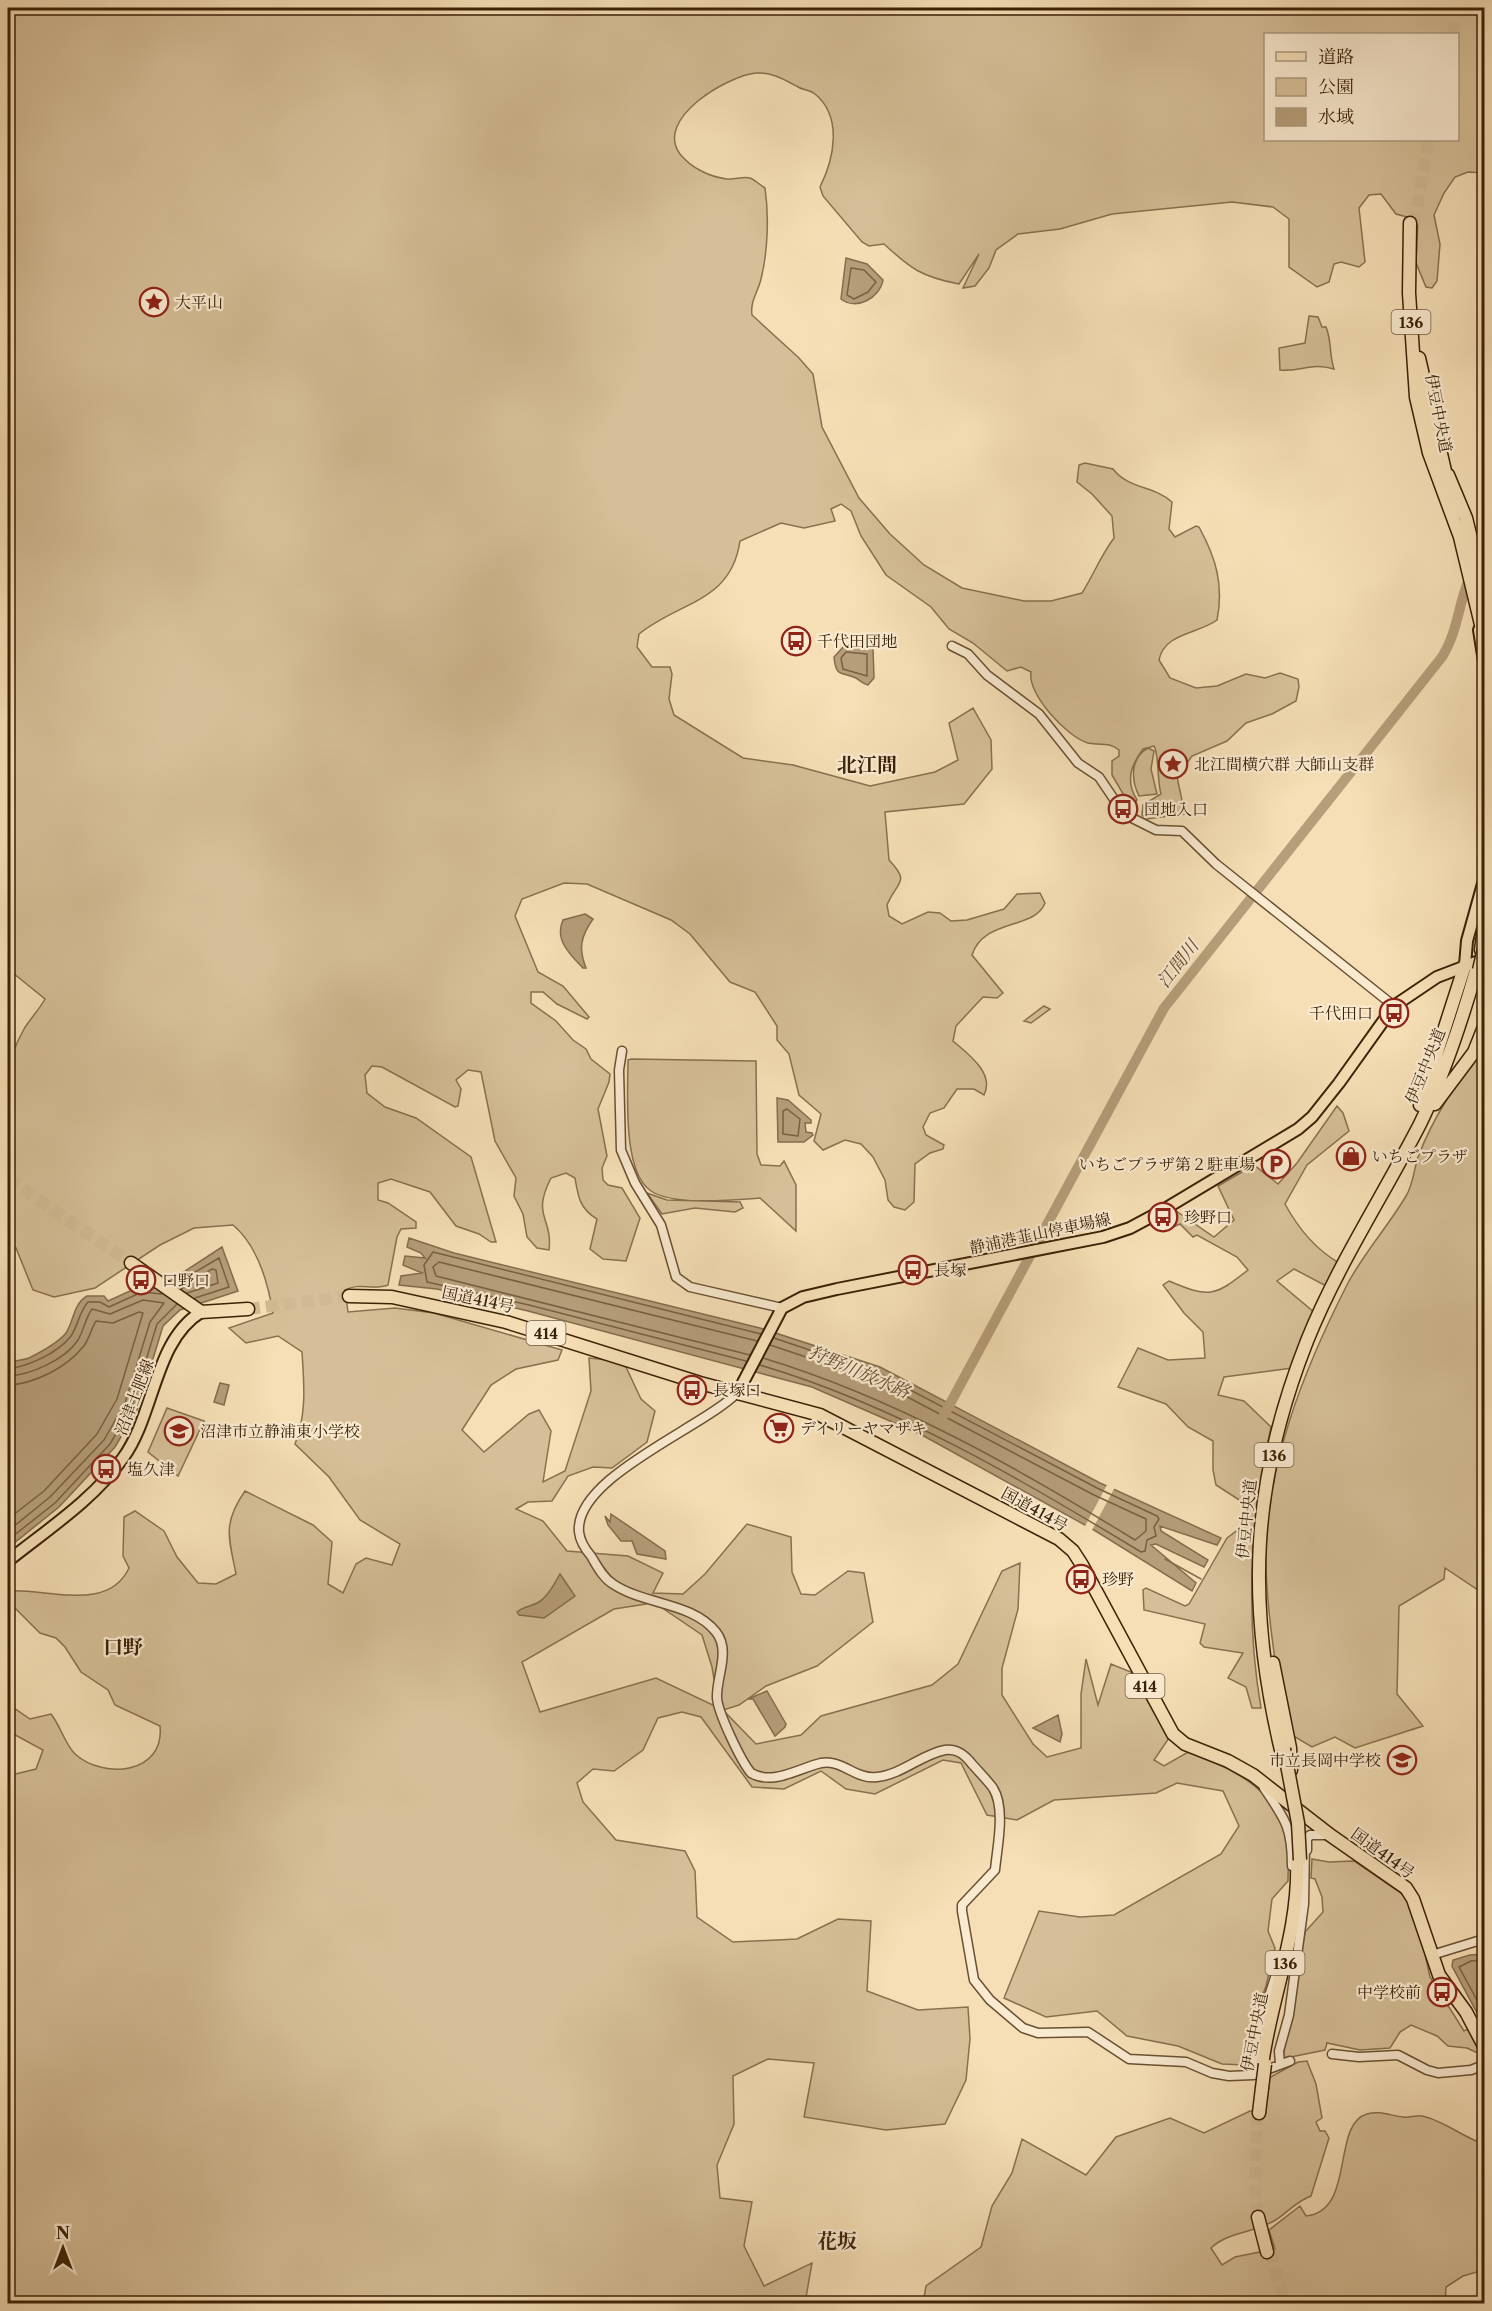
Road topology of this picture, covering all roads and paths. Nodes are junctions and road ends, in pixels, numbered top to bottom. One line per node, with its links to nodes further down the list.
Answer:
1 (1412, 224): 2 (highway, 伊豆中央道 / 136)
2 (1469, 560): 3 (highway); 4 (highway, 136); 4 (highway, 136)
3 (1484, 588)
4 (1479, 611): 5 (highway, 136); 7 (main road)
5 (1485, 637)
6 (952, 646): 11 (street)
7 (1485, 662)
8 (1485, 880): 10 (main road)
9 (1485, 929): 10 (highway, 伊豆中央道 / 136)
10 (1478, 961): 11 (main road, 静浦港韮山停車場線); 14 (highway, 伊豆中央道 / 136)
11 (1394, 1006): 19 (main road, 静浦港韮山停車場線)
12 (1485, 1027): 14 (highway)
13 (622, 1051): 19 (street)
14 (1410, 1147): 22 (highway, 伊豆中央道 / 136)
15 (131, 1263): 18 (highway)
16 (349, 1296): 20 (highway, 国道414号 / 414)
17 (248, 1309): 18 (highway)
18 (198, 1310): 21 (main road, 沼津土肥線)
19 (780, 1312): 20 (main road)
20 (741, 1387): 23 (highway, 国道414号 / 414); 40 (street)
21 (8, 1561)
22 (1262, 1610): 24 (highway); 26 (highway); 28 (highway, 伊豆中央道 / 136, bridge)
23 (1258, 1779): 25 (highway, 国道414号 / 414); 28 (street)
24 (1288, 1787): 25 (highway); 26 (highway)
25 (1272, 1790): 26 (highway, 国道414号 / 414)
26 (1295, 1809): 27 (highway, 国道414号 / 414); 28 (street); 28 (street)
27 (1329, 1835): 28 (street); 31 (highway, 国道414号 / 414)
28 (1299, 1860): 30 (street); 32 (street); 33 (highway, 伊豆中央道 / 136); 37 (highway, 伊豆中央道 / 136)
29 (1485, 1939): 31 (street)
30 (1297, 1946): 33 (highway); 38 (street)
31 (1432, 1955): 34 (highway, 国道414号 / 414)
32 (1275, 1976): 37 (highway); 40 (street)
33 (1274, 2023): 37 (highway, 伊豆中央道 / 136)
34 (1485, 2046)
35 (1332, 2054): 39 (street)
36 (1290, 2061): 38 (street)
37 (1264, 2063): 41 (highway, 伊豆中央道 / 136, bridge)
38 (1280, 2064): 40 (street)
39 (1485, 2065)
40 (1252, 2075)
41 (1258, 2113)
42 (1260, 2216): 43 (highway)
43 (1269, 2251)

